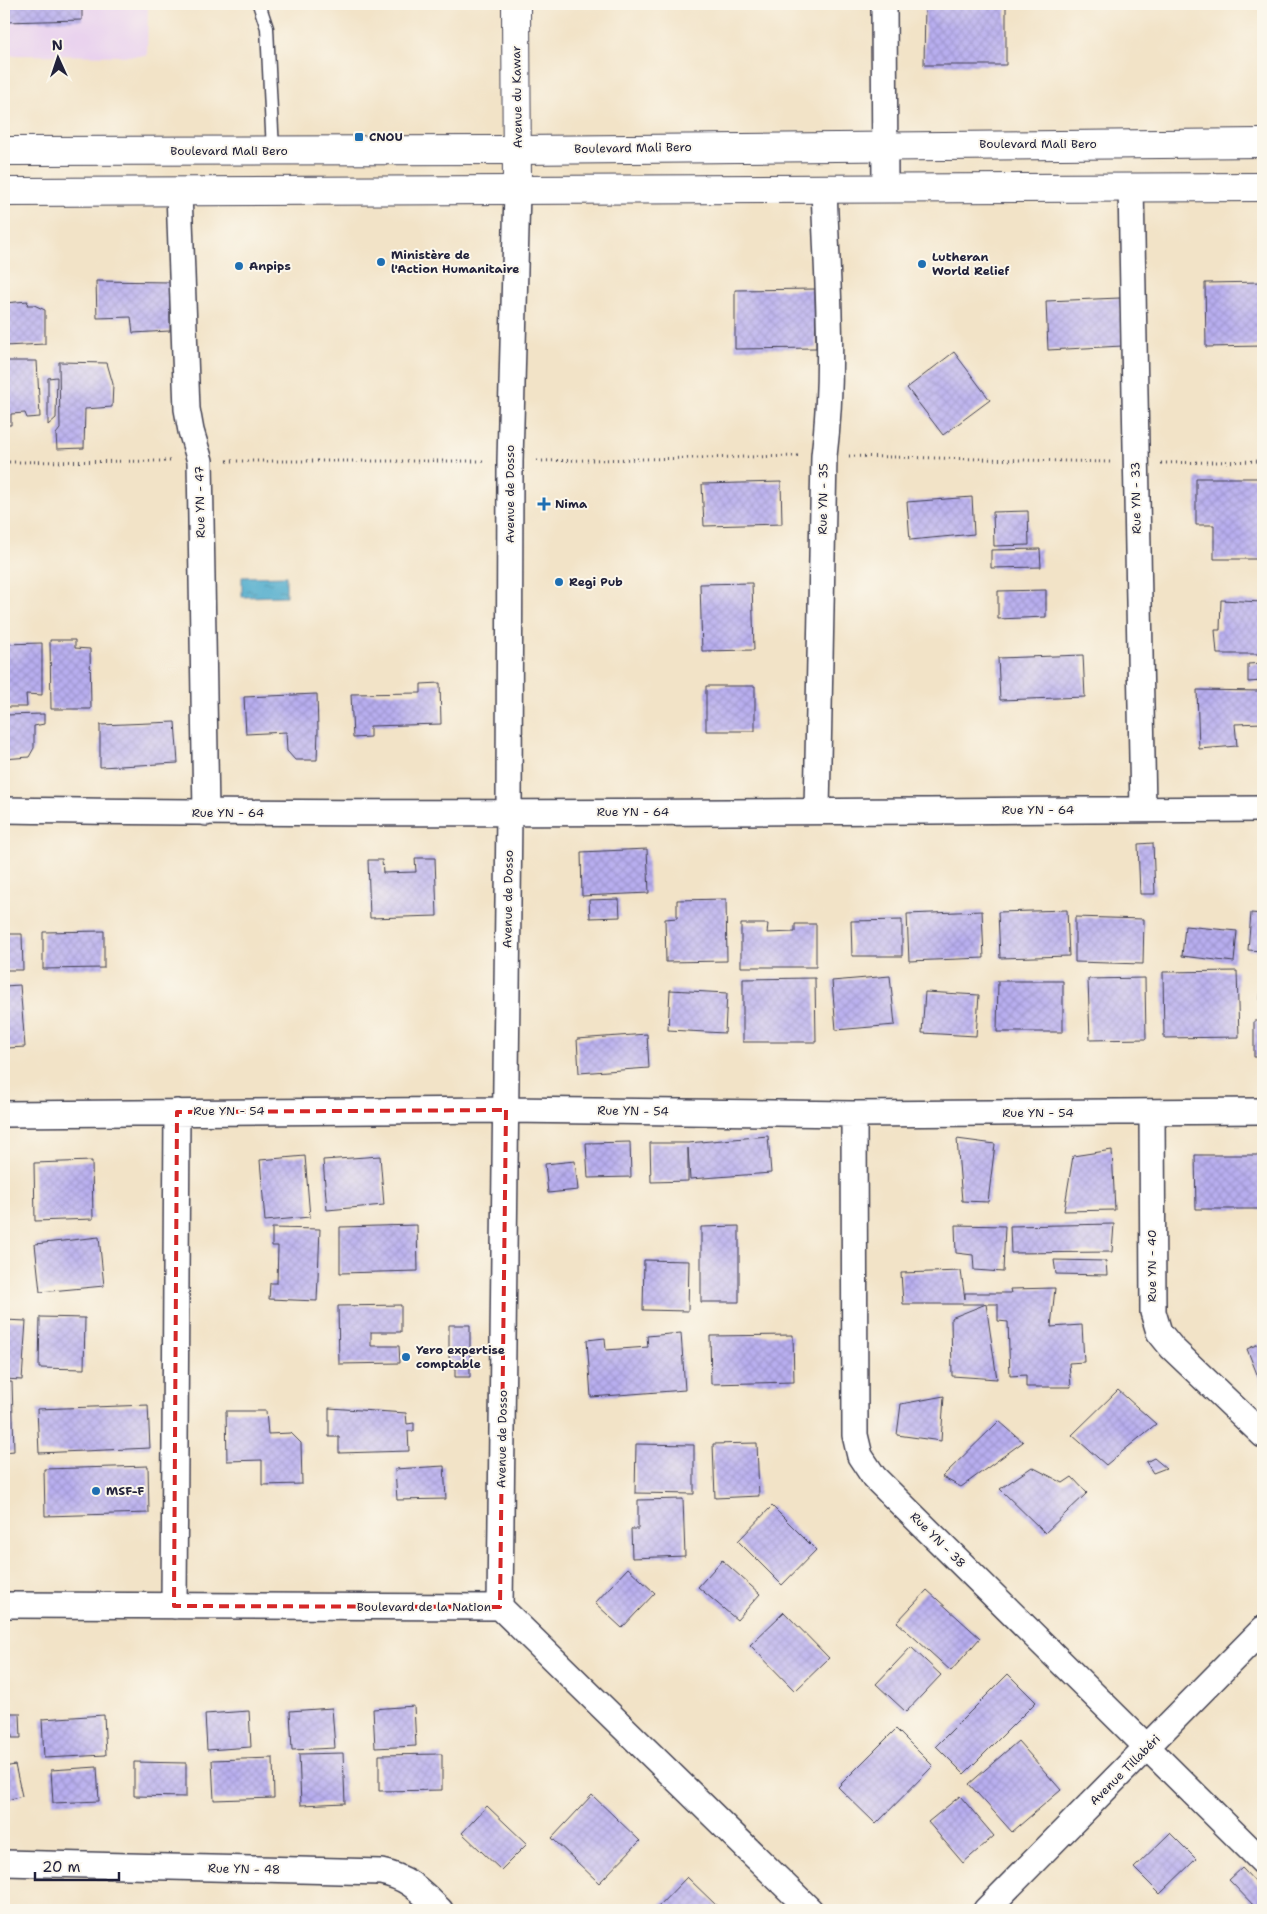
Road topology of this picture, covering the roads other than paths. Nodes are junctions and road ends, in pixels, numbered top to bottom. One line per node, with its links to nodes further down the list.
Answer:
1 (259, 4): 8 (lane)
2 (516, 4): 6 (main road, Avenue du Kawar)
3 (884, 4): 5 (street)
4 (1263, 143): 5 (main road, Boulevard Mali Bero)
5 (886, 146): 6 (main road, Boulevard Mali Bero); 10 (street)
6 (518, 150): 8 (main road, Boulevard Mali Bero); 13 (main road, Avenue du Kawar)
7 (4, 151): 8 (main road, Boulevard Mali Bero)
8 (273, 151)
9 (1131, 186): 10 (main road); 11 (main road); 17 (street, Rue YN - 33)
10 (885, 187): 12 (main road)
11 (1263, 187)
12 (824, 188): 13 (main road); 19 (street, Rue YN - 35)
13 (517, 191): 15 (main road); 21 (street, Avenue de Dosso)
14 (4, 192): 15 (main road)
15 (179, 192): 20 (street, Rue YN - 47)
16 (1263, 808): 17 (street, Rue YN - 64)
17 (1143, 809): 19 (street, Rue YN - 64)
18 (4, 810): 20 (street, Rue YN - 64)
19 (817, 811): 21 (street, Rue YN - 64)
20 (206, 813): 21 (street, Rue YN - 64)
21 (509, 813): 22 (street, Avenue de Dosso)
22 (506, 1110): 24 (street, Rue YN - 54); 27 (street, Rue YN - 54); 31 (street, Avenue de Dosso)
23 (1263, 1111): 25 (street, Rue YN - 54)
24 (177, 1112): 26 (street, Rue YN - 54); 30 (street)
25 (1152, 1112): 27 (street, Rue YN - 54); 28 (street, Rue YN - 40)
26 (4, 1114)
27 (854, 1114): 33 (street, Rue YN - 38)
28 (1263, 1435)
29 (4, 1605): 30 (street, Boulevard de la Nation)
30 (174, 1606): 31 (street, Boulevard de la Nation)
31 (500, 1607): 37 (street, Boulevard de la Nation)
32 (1263, 1629): 33 (street, Avenue Tillabéri)
33 (1147, 1746): 34 (street, Rue YN - 38); 38 (street, Avenue Tillabéri)
34 (1263, 1862)
35 (4, 1863): 36 (street, Rue YN - 48)
36 (440, 1910)
37 (810, 1910)
38 (986, 1910)

